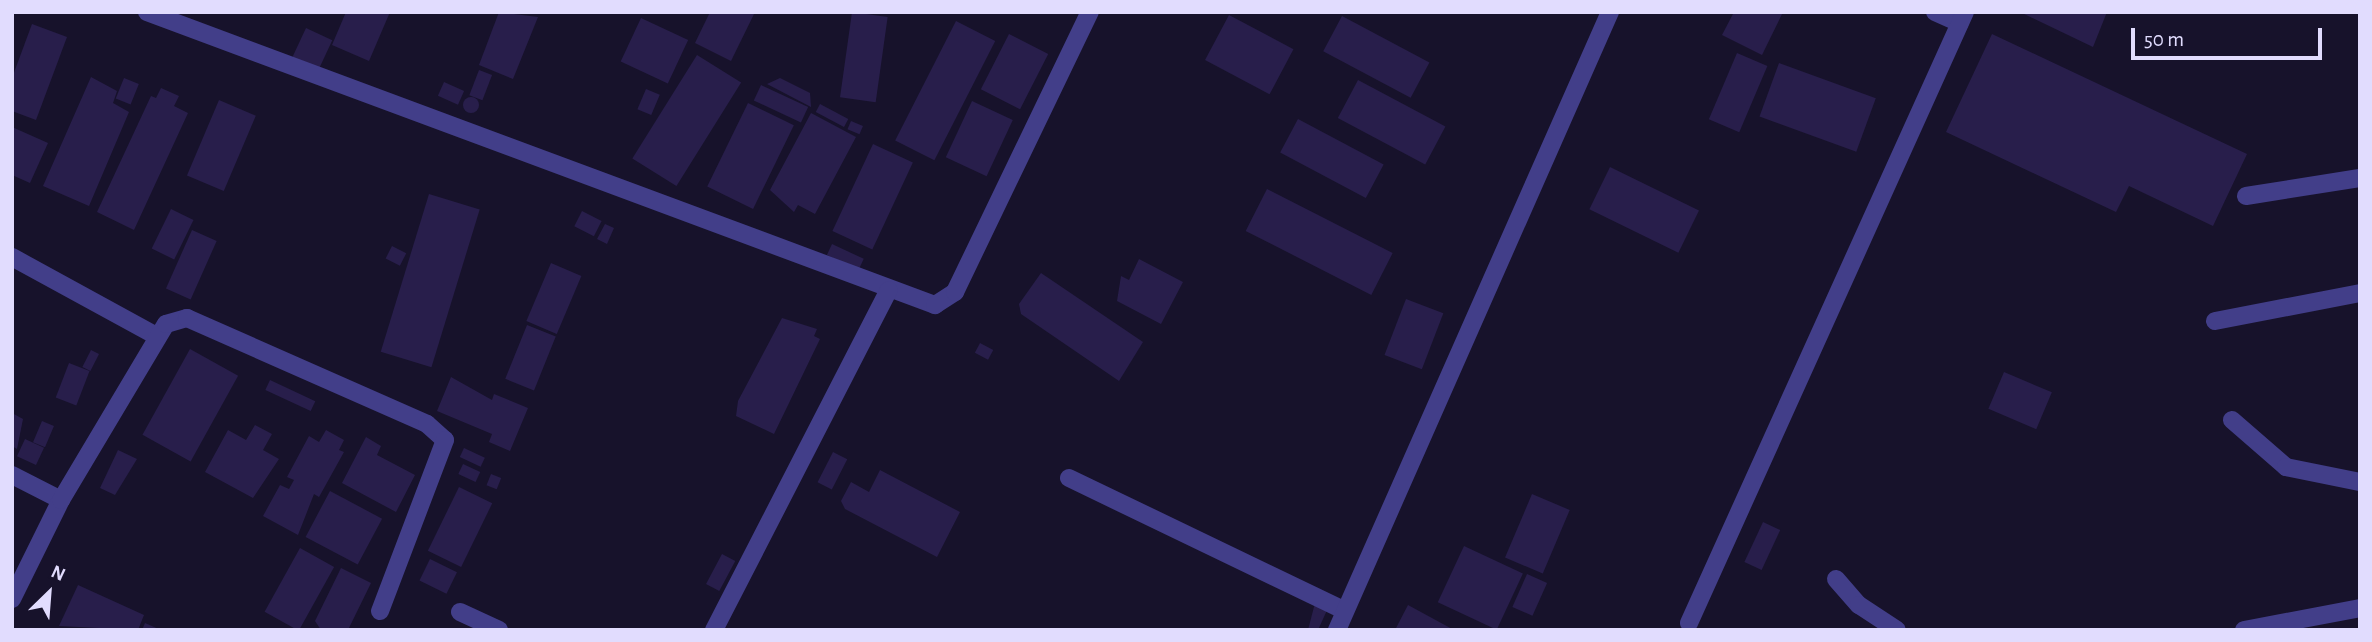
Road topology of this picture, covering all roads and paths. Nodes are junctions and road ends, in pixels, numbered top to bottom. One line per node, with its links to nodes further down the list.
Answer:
1 (147, 12): 9 (street)
2 (1090, 12): 9 (street)
3 (1610, 12): 22 (street)
4 (1935, 12): 5 (street)
5 (1963, 18): 24 (street)
6 (2360, 178): 7 (street)
7 (2246, 196)
8 (12, 257): 12 (street)
9 (889, 290): 26 (street)
10 (2360, 293): 11 (street)
11 (2215, 321)
12 (158, 337): 17 (street); 21 (street)
13 (2232, 420): 16 (street)
14 (12, 475): 17 (street)
15 (1069, 478): 22 (street)
16 (2360, 482)
17 (61, 500): 19 (street)
18 (1836, 579): 28 (street)
19 (12, 599)
20 (2360, 608): 29 (street)
21 (380, 611)
22 (1345, 611): 27 (street)
23 (460, 612): 25 (street)
24 (1689, 623)
25 (499, 630)
26 (714, 630)
27 (1336, 630)
28 (1897, 630)
29 (2244, 630)

